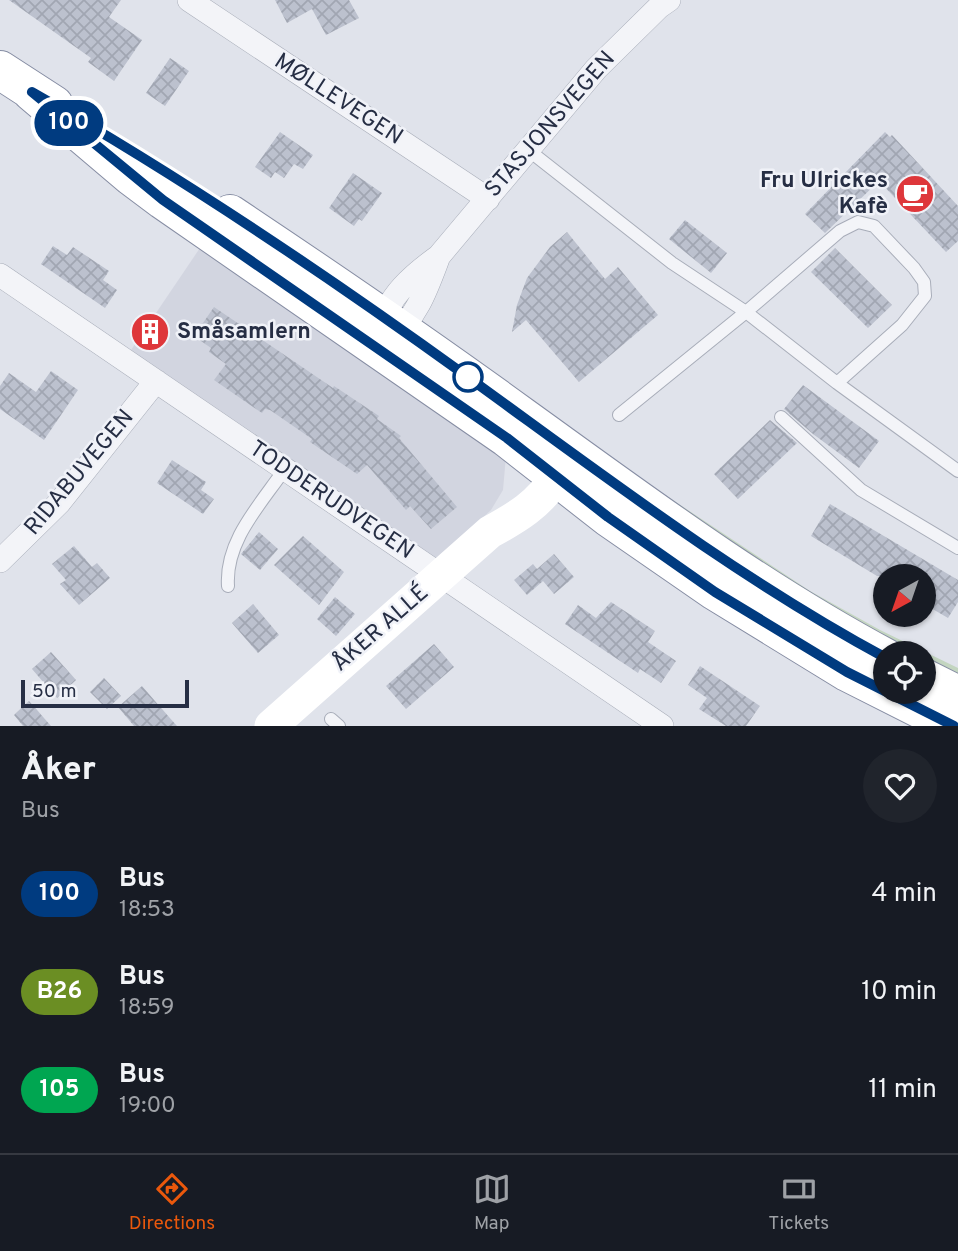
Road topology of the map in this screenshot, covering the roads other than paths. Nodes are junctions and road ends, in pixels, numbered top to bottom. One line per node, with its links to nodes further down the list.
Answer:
1 (188, 0): 5 (street, MØLLEVEGEN)
2 (661, 2): 4 (street, STASJONSVEGEN)
3 (0, 70): 8 (highway)
4 (527, 149): 5 (street, STASJONSVEGEN); 7 (lane)
5 (488, 199): 8 (street, STASJONSVEGEN)
6 (0, 275): 9 (street, TODDERUDVEGEN)
7 (746, 312): 10 (lane); 10 (lane); 11 (lane)
8 (387, 331): 13 (highway)
9 (156, 381): 14 (street, TODDERUDVEGEN); 17 (street, RIDABUVEGEN)
10 (837, 383): 15 (lane)
11 (619, 415)
12 (781, 417): 16 (lane)
13 (552, 461): 18 (street, ÅKER ALLÉ); 20 (highway); 25 (highway)
14 (284, 470): 18 (street, TODDERUDVEGEN); 19 (lane)
15 (958, 471)
16 (958, 548)
17 (0, 561)
18 (441, 577): 23 (street, ÅKER ALLÉ); 24 (street, TODDERUDVEGEN)
19 (228, 586)
20 (873, 650)
21 (936, 684): 22 (highway)
22 (958, 695)
23 (281, 724)
24 (662, 726)
25 (954, 726)

